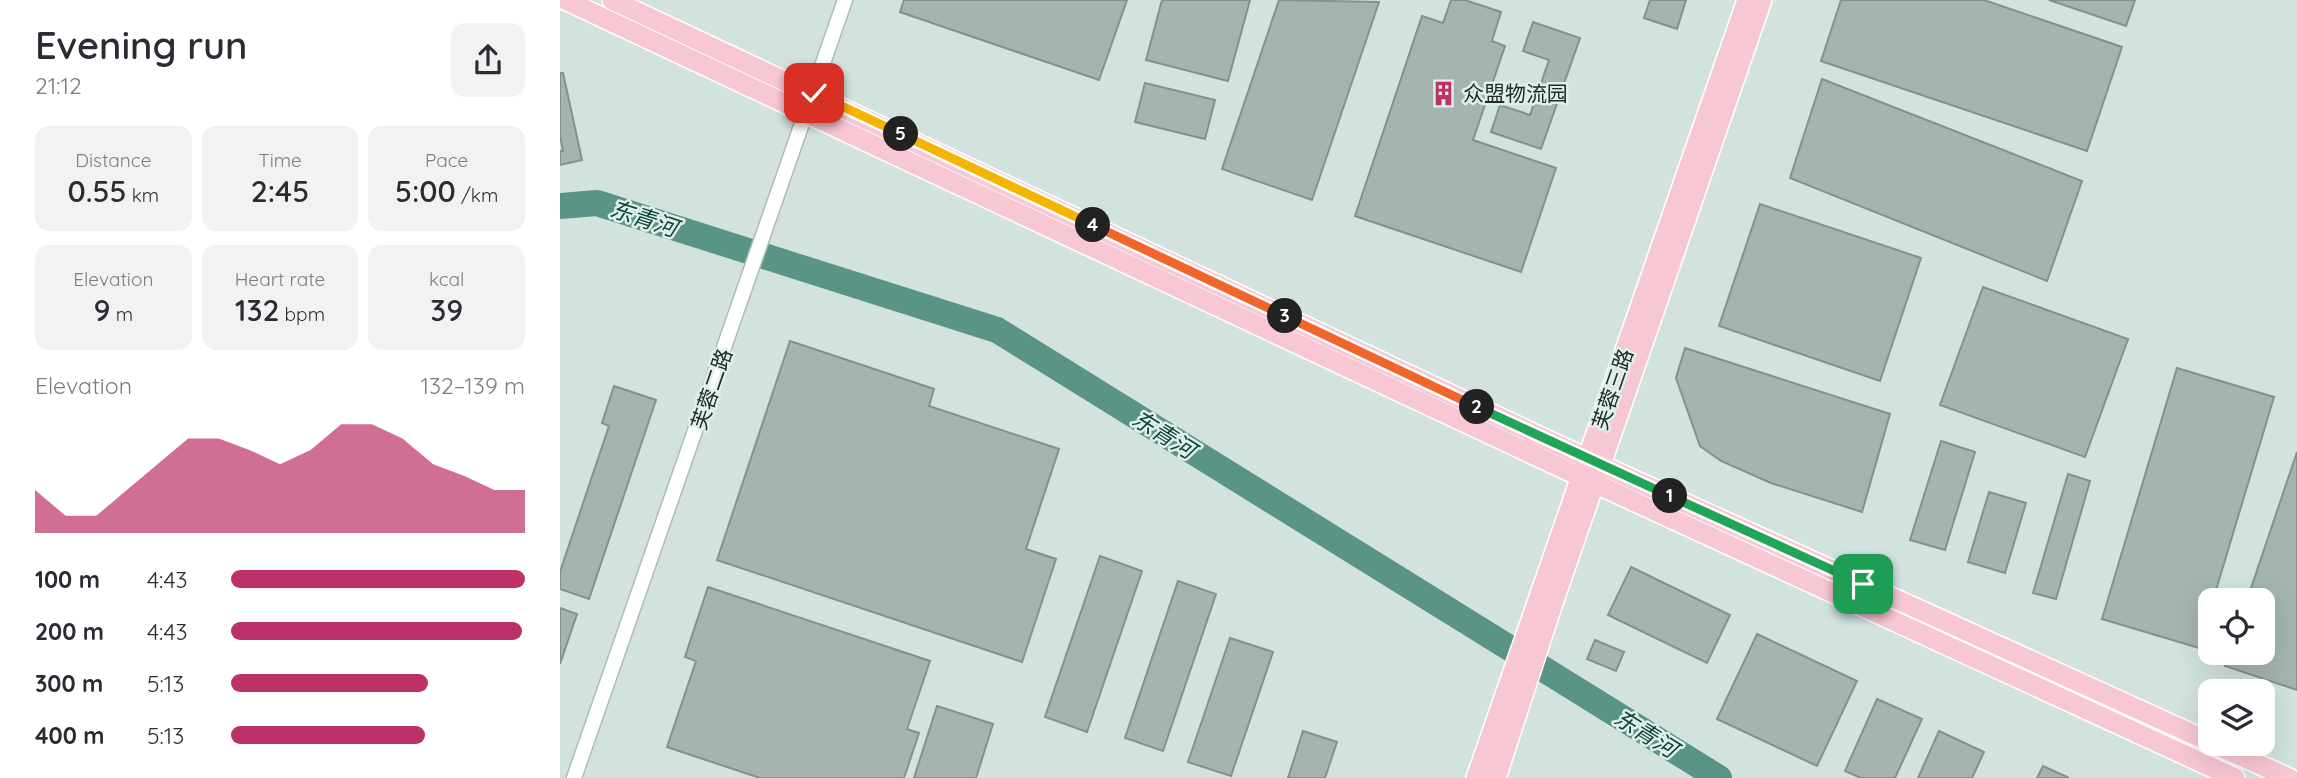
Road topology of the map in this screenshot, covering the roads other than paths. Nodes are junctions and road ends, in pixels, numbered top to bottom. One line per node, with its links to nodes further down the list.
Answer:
1 (565, 0): 6 (main road)
2 (612, 0): 6 (main road)
3 (845, 0): 6 (street, 芙蓉二路)
4 (1747, 0): 7 (main road, 芙蓉三路)
5 (1762, 0): 7 (main road, 芙蓉三路)
6 (811, 102): 7 (main road); 11 (street, 芙蓉二路)
7 (1592, 471): 8 (main road, 芙蓉三路); 9 (main road); 14 (main road)
8 (1508, 713): 12 (main road, 芙蓉三路); 13 (main road, 芙蓉三路)
9 (2198, 737)
10 (2241, 756): 15 (main road)
11 (575, 778)
12 (1476, 778)
13 (1496, 778)
14 (2235, 778)
15 (2289, 778)

